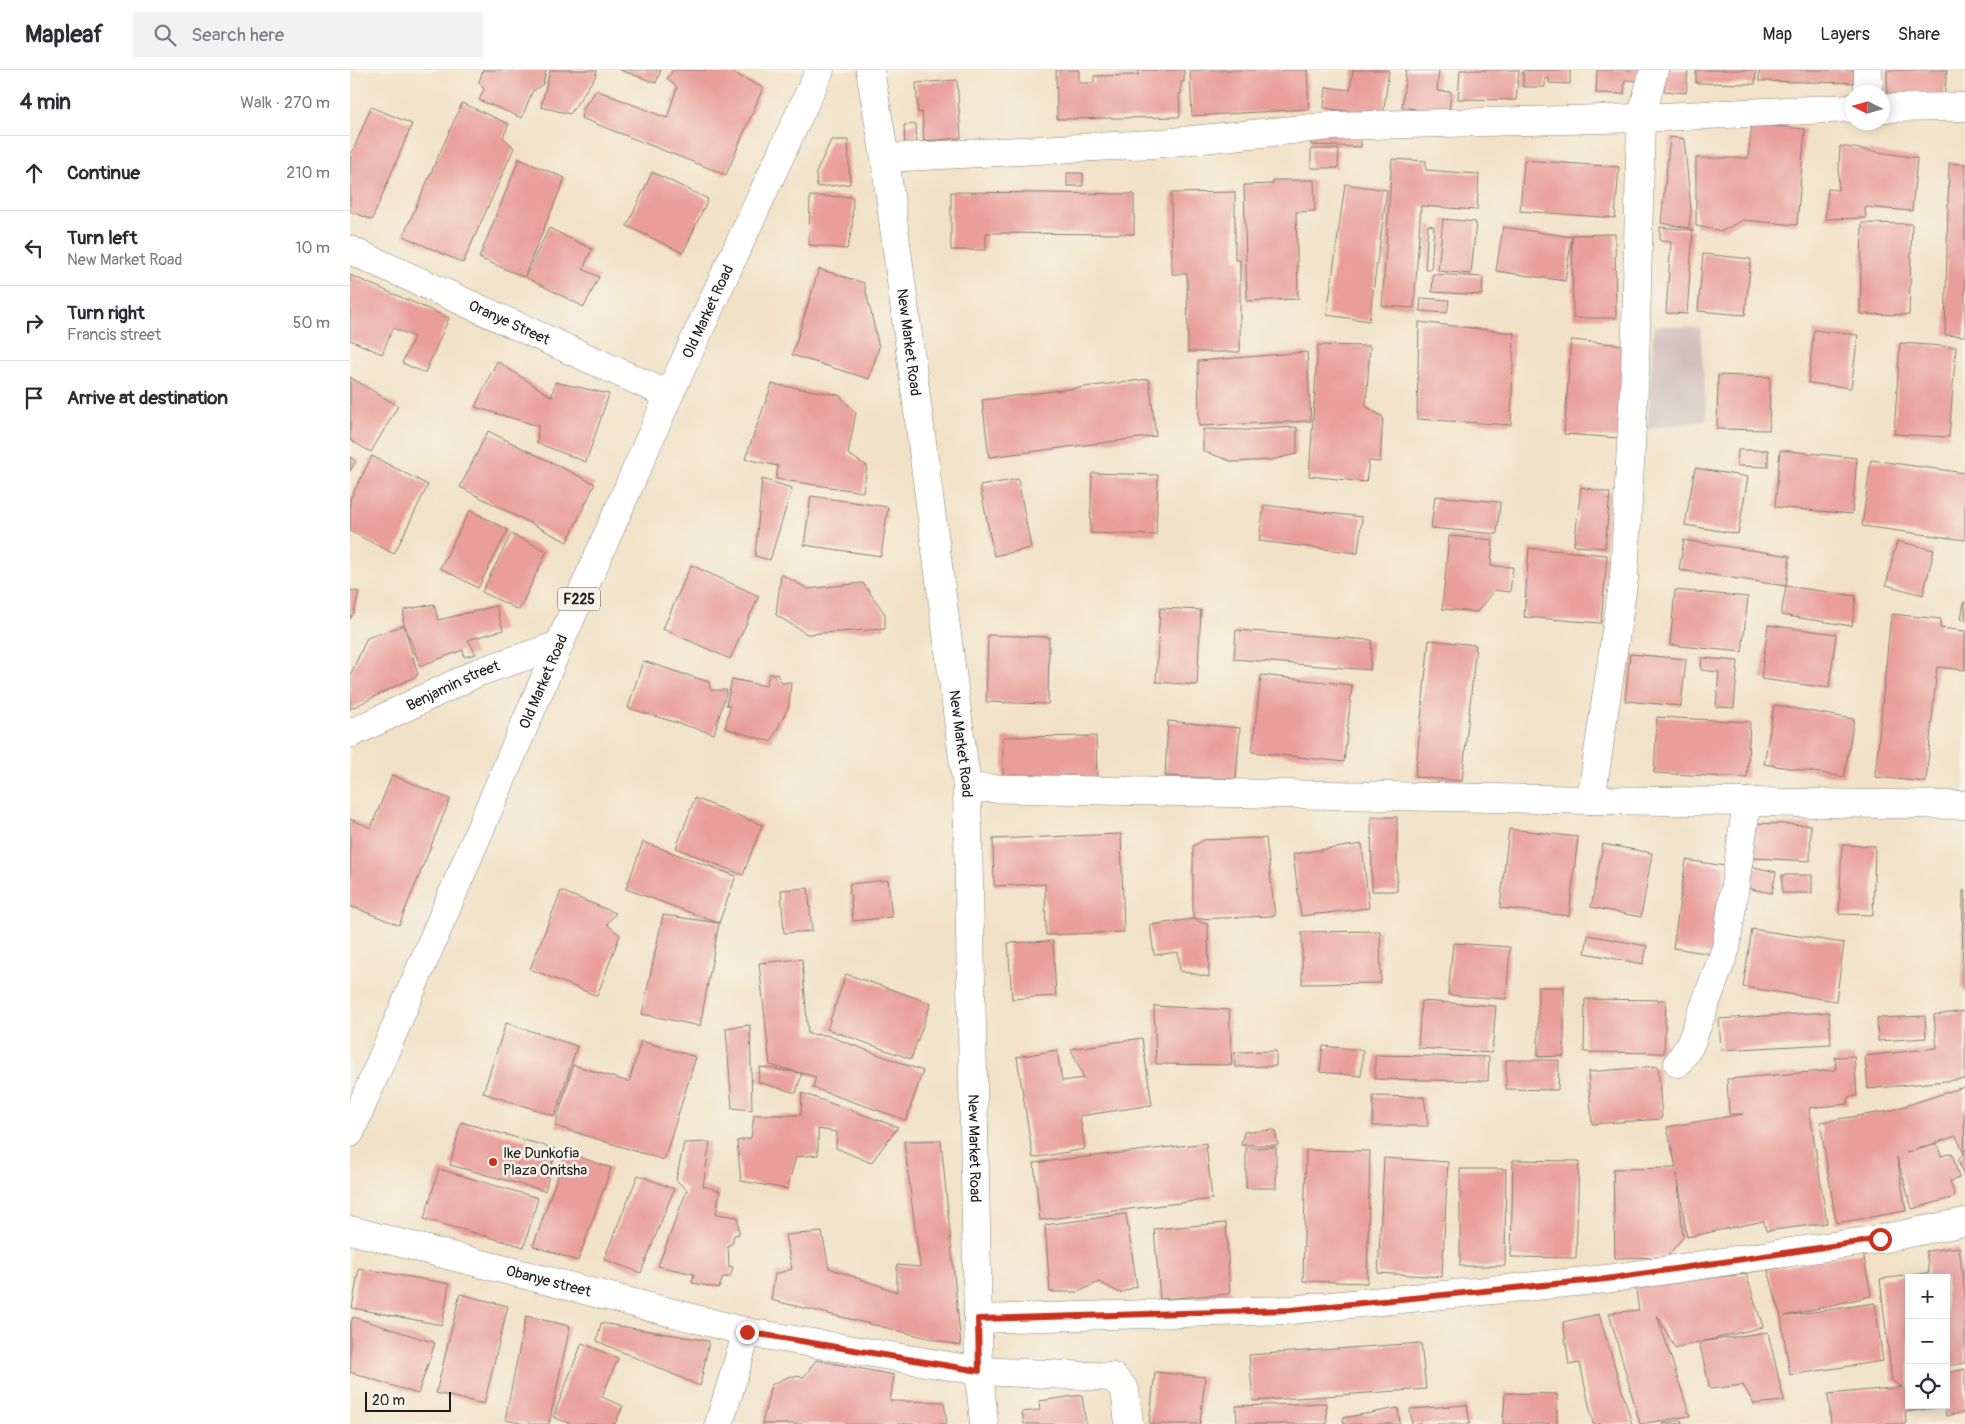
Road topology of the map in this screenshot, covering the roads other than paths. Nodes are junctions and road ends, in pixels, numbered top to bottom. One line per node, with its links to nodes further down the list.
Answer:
1 (820, 70): 12 (street, Old Market Road / F225)
2 (870, 70): 10 (street, New Market Road)
3 (1654, 70): 9 (street)
4 (1868, 70): 5 (street)
5 (1868, 85)
6 (1965, 107): 8 (street)
7 (1845, 108): 9 (street)
8 (1890, 108)
9 (1641, 118): 10 (street); 16 (street)
10 (885, 158): 15 (street, New Market Road)
11 (350, 250): 12 (street, Oranye Street)
12 (669, 395): 13 (street, Old Market Road / F225)
13 (559, 645): 14 (street, Benjamin street); 20 (street, Old Market Road / F225)
14 (350, 734)
15 (967, 788): 16 (street); 23 (street, New Market Road)
16 (1592, 800): 17 (street)
17 (1746, 802): 18 (street); 19 (street)
18 (1965, 805)
19 (1678, 1063)
20 (350, 1133)
21 (1965, 1222): 23 (street)
22 (350, 1230): 24 (street, Obanye street)
23 (978, 1319): 25 (street, New Market Road)
24 (747, 1332): 25 (street, Obanye street); 26 (street)
25 (979, 1371): 27 (street, New Market Road); 28 (street, Obanye street)
26 (719, 1424)
27 (984, 1424)
28 (1129, 1424)

